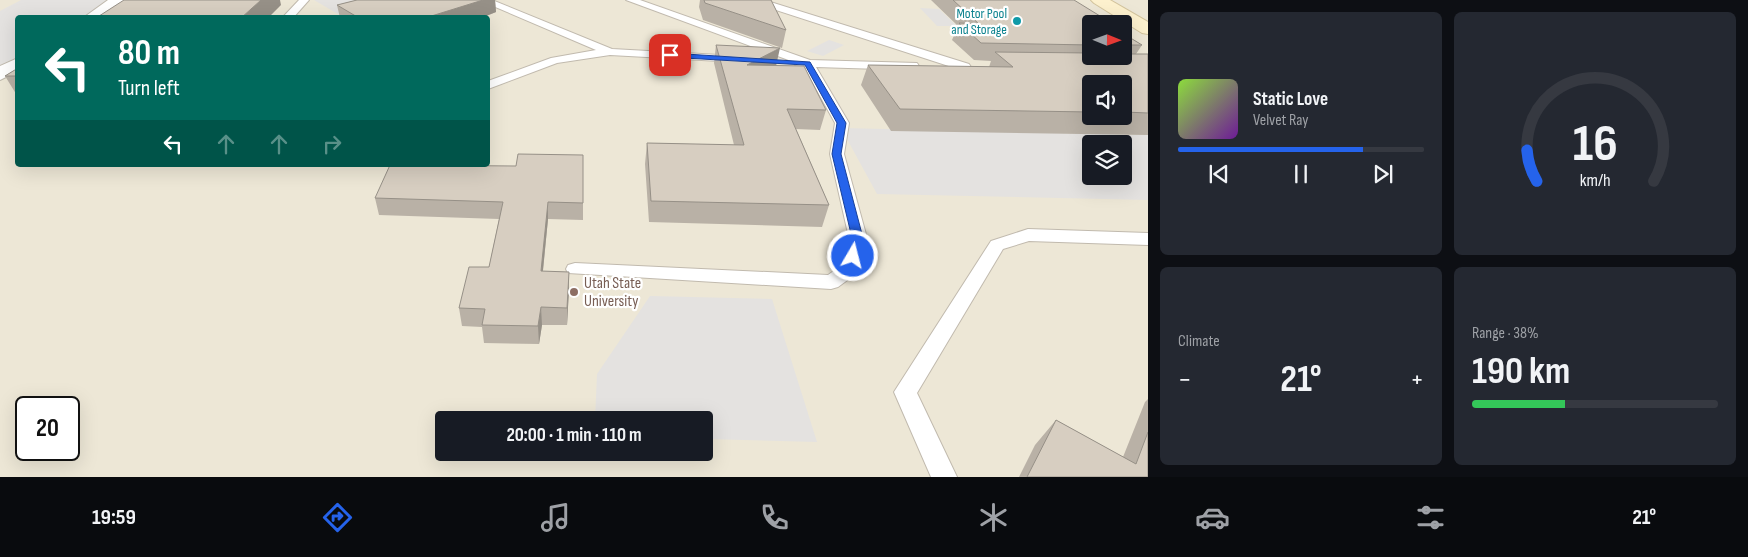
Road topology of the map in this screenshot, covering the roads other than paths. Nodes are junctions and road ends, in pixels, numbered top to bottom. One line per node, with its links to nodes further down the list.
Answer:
1 (119, 0): 7 (street)
2 (304, 0): 8 (lane)
3 (484, 0): 10 (lane)
4 (631, 0): 13 (lane)
5 (754, 0): 13 (lane)
6 (1099, 0): 9 (main road)
7 (96, 15)
8 (290, 15)
9 (1145, 26)
10 (610, 52): 11 (lane); 16 (lane)
11 (749, 60)
12 (768, 61): 13 (lane)
13 (808, 63): 18 (lane)
14 (15, 65): 15 (street)
15 (0, 74)
16 (490, 84)
17 (1148, 239): 19 (lane)
18 (575, 269)
19 (944, 477)

